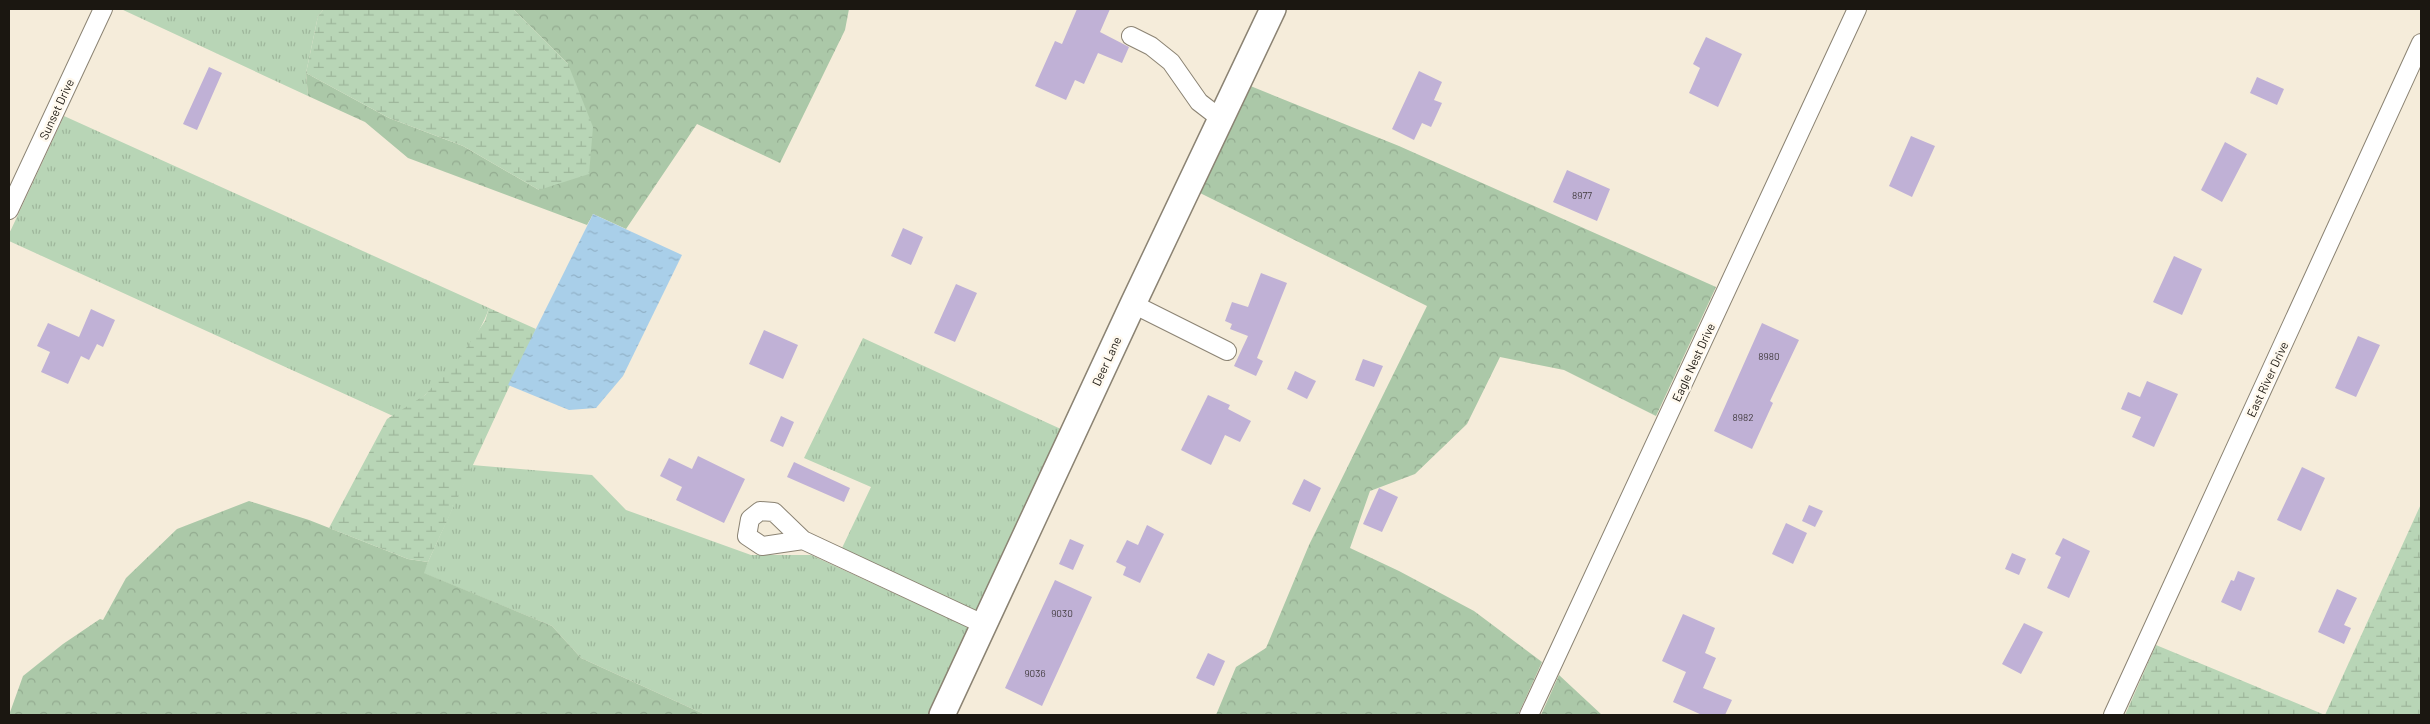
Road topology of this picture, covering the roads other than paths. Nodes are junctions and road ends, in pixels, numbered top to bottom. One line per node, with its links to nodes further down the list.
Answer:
1 (103, 9): 7 (street, Sunset Drive)
2 (1273, 9): 6 (street, Deer Lane)
3 (1857, 9): 13 (street, Eagle Nest Drive)
4 (1131, 36): 6 (street)
5 (2421, 43): 14 (street, East River Drive)
6 (1221, 119): 8 (street, Deer Lane)
7 (9, 210)
8 (1133, 304): 9 (street); 11 (street, Deer Lane)
9 (1227, 351)
10 (803, 540): 11 (street)
11 (985, 625): 12 (street, Deer Lane)
12 (942, 715)
13 (1529, 715)
14 (2114, 715)

